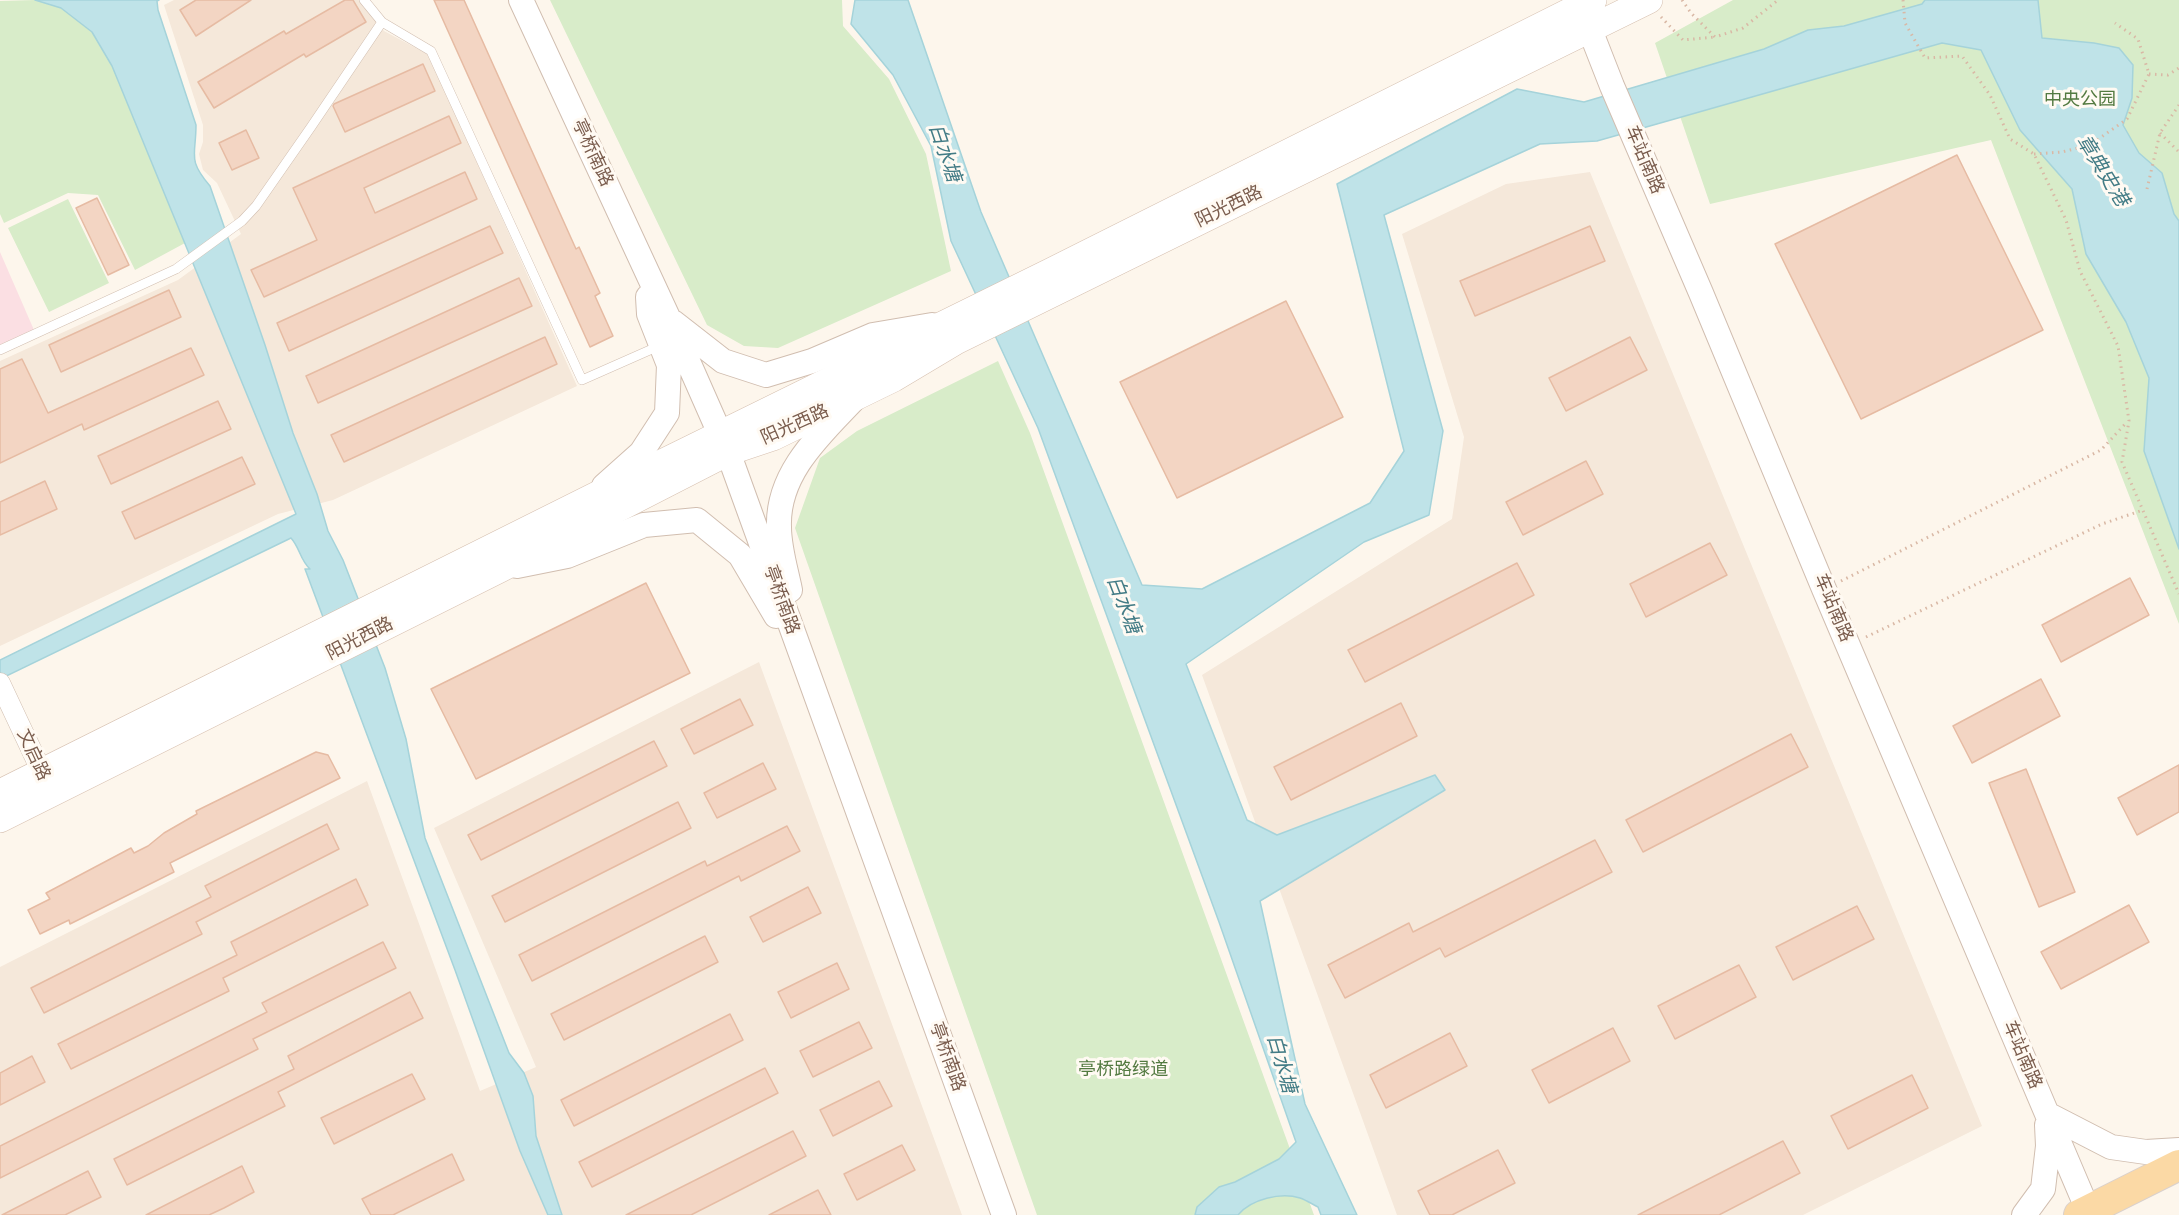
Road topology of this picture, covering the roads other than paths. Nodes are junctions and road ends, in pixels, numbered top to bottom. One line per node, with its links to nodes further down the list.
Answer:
1 (364, 0): 5 (lane)
2 (521, 0): 6 (street, 亭桥南路)
3 (1648, 1): 4 (main road, 阳光西路)
4 (1586, 9): 8 (main road, 阳光西路); 21 (street, 车站南路)
5 (382, 22): 9 (lane); 10 (lane)
6 (645, 268): 7 (street, 亭桥南路); 9 (street)
7 (669, 318): 8 (street); 12 (street, 亭桥南路)
8 (951, 332): 11 (main road, 阳光西路); 12 (main road, 阳光西路)
9 (662, 345): 13 (street)
10 (0, 350)
11 (856, 396): 12 (main road, 阳光西路); 16 (street)
12 (724, 443): 13 (main road, 阳光西路); 14 (main road, 阳光西路); 16 (street, 亭桥南路)
13 (591, 498): 15 (main road, 阳光西路)
14 (500, 569): 15 (main road, 阳光西路); 16 (street)
15 (384, 615): 18 (main road, 阳光西路)
16 (807, 669): 25 (street, 亭桥南路)
17 (0, 683): 18 (street, 文启路)
18 (47, 783): 19 (main road, 阳光西路); 20 (main road, 阳光西路)
19 (0, 793)
20 (0, 819)
21 (2047, 1114): 22 (street); 24 (street, 车站南路); 26 (street)
22 (2179, 1150)
23 (2179, 1165): 24 (main road)
24 (2086, 1214)
25 (1004, 1215)
26 (2024, 1215)

